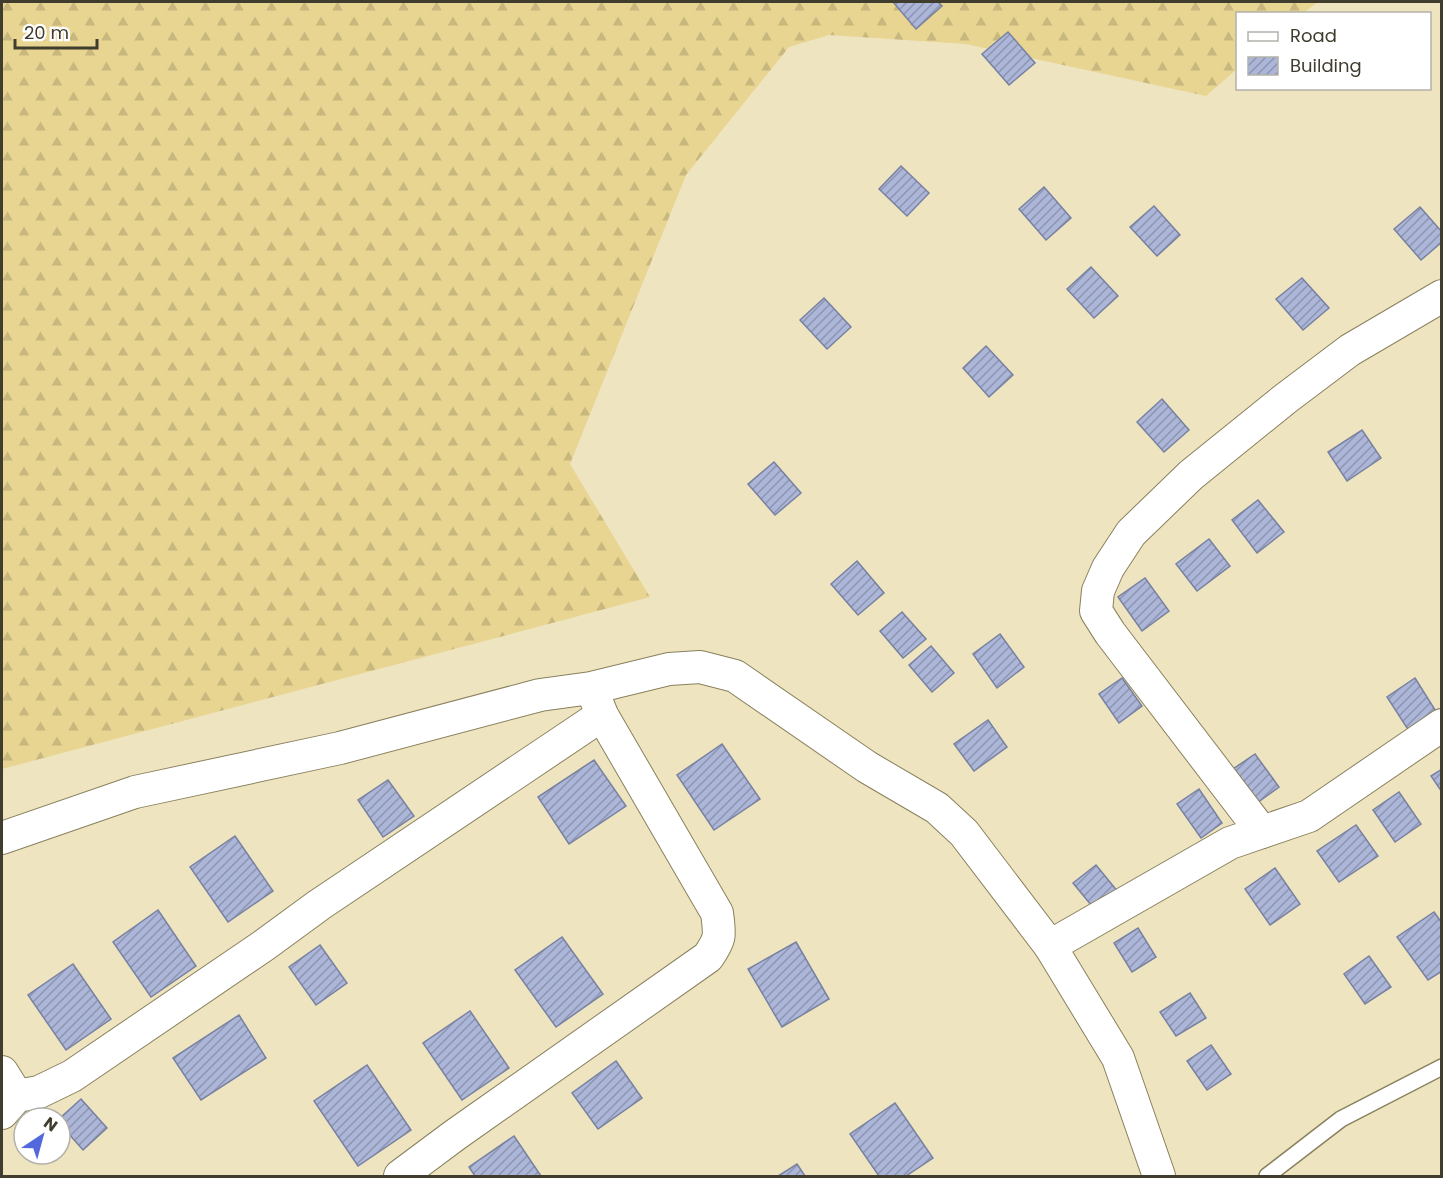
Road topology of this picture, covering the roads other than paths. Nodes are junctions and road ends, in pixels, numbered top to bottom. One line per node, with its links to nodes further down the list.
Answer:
1 (1442, 296): 4 (street)
2 (597, 701): 5 (street); 6 (street); 8 (street); 9 (street)
3 (1442, 725): 4 (street)
4 (1262, 832): 6 (street)
5 (2, 838)
6 (1050, 946): 10 (street)
7 (1442, 1067): 11 (lane)
8 (7, 1094)
9 (400, 1176)
10 (1159, 1176)
11 (1267, 1176)

